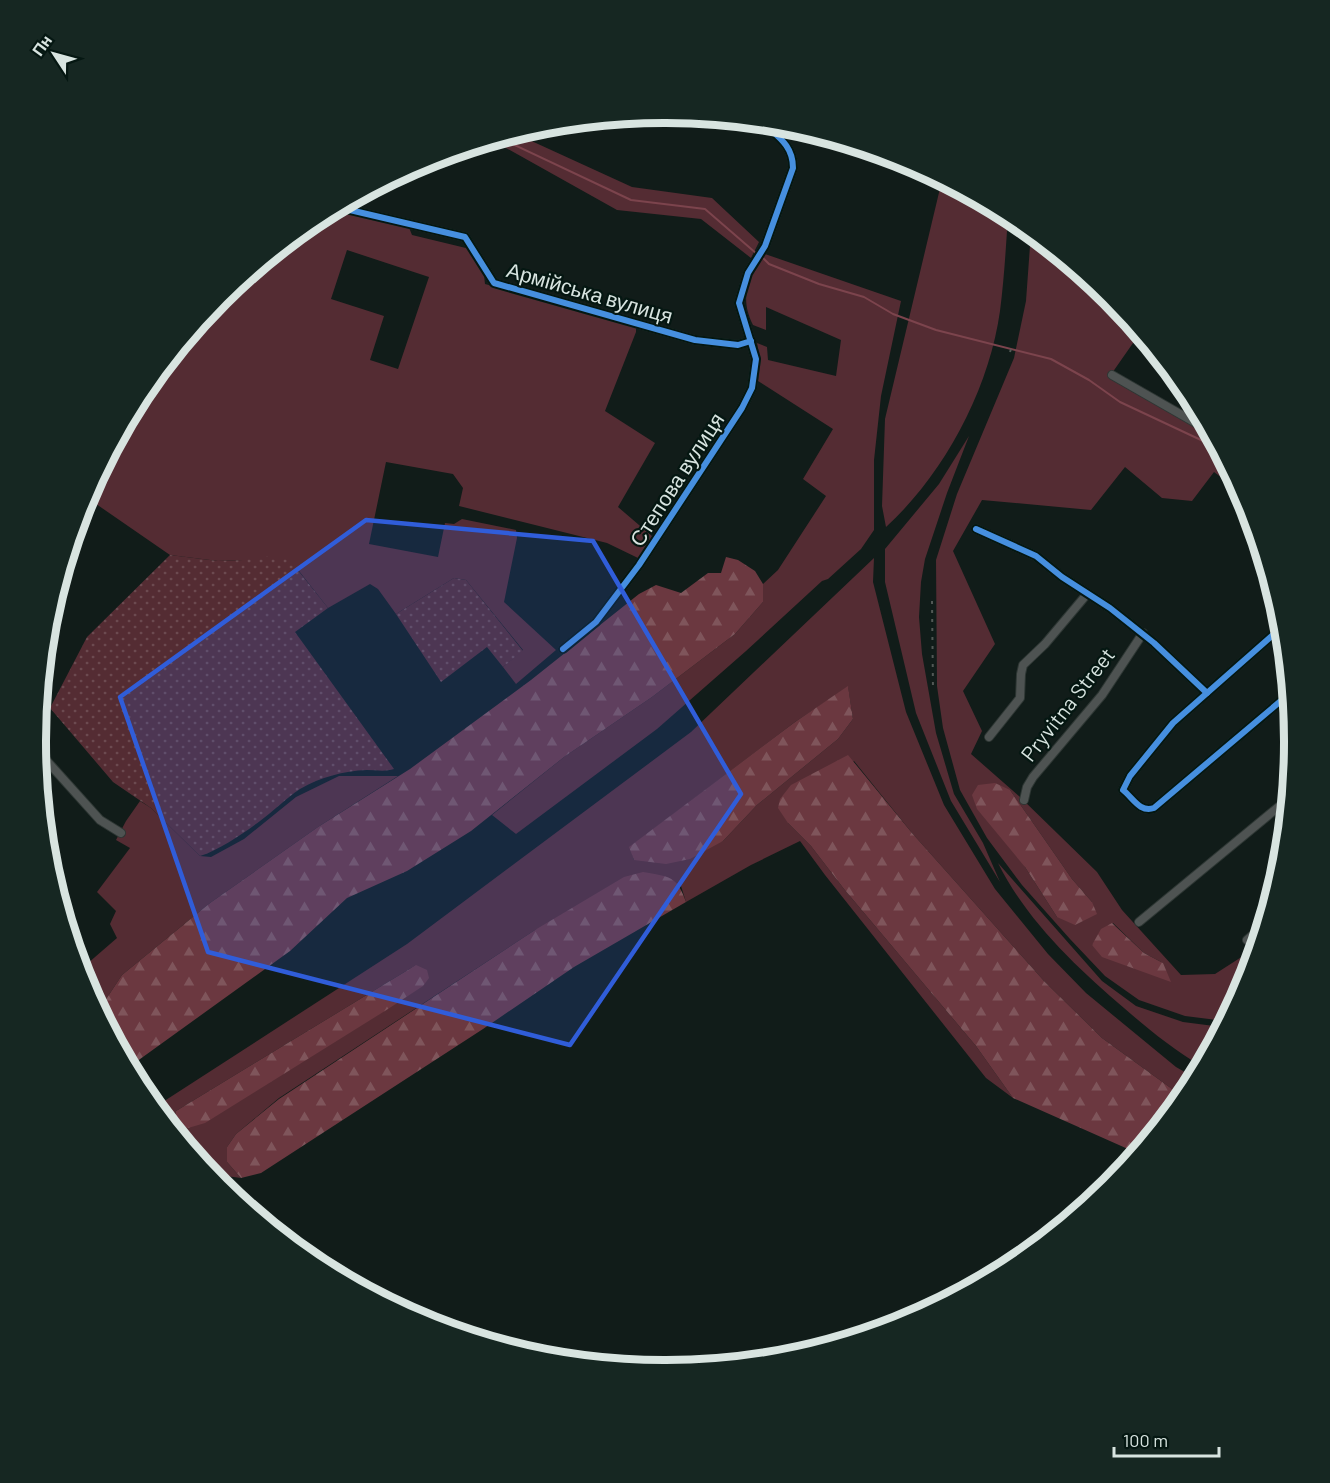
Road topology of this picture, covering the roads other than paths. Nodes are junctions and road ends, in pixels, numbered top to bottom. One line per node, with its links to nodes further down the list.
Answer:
1 (773, 133): 3 (street, Степова вулиця)
2 (350, 210): 3 (street, Армійська вулиця)
3 (751, 340): 10 (street, Степова вулиця)
4 (1112, 375): 5 (street)
5 (1194, 422)
6 (976, 529): 7 (street)
7 (1087, 594): 8 (street); 13 (street)
8 (1143, 633): 11 (street); 15 (street, Pryvitna Street)
9 (1274, 634): 11 (street)
10 (563, 649)
11 (1207, 693): 12 (street)
12 (1282, 700)
13 (989, 736)
14 (47, 761): 17 (street)
15 (1024, 800)
16 (1280, 806): 18 (street)
17 (121, 833)
18 (1139, 922)
19 (1252, 935): 20 (street)
20 (1247, 940)

